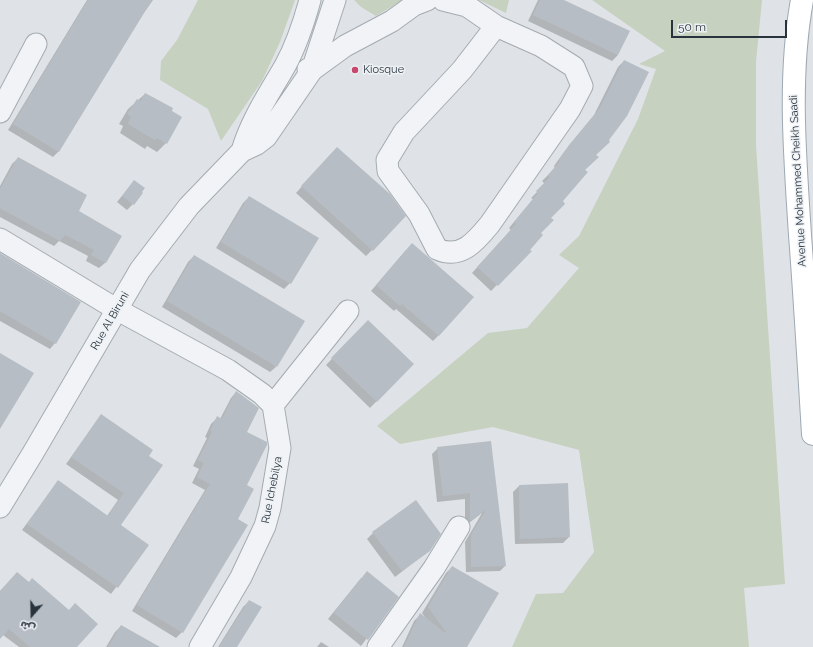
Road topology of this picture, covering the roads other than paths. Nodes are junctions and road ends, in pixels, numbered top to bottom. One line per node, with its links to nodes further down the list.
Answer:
1 (310, 0): 8 (street)
2 (335, 0): 9 (street)
3 (427, 0): 9 (street)
4 (443, 0): 6 (street)
5 (802, 0): 16 (main road, Avenue Mohammed Cheikh Saadi)
6 (496, 26): 6 (street)
7 (36, 44): 10 (street)
8 (286, 64): 9 (street); 11 (street)
9 (312, 70): 11 (street)
10 (0, 112)
11 (242, 151): 13 (street, Rue Al Biruni)
12 (0, 240): 13 (street)
13 (116, 309): 15 (street); 17 (street, Rue Al Biruni)
14 (348, 311): 15 (street)
15 (273, 405): 19 (street, Rue Ichebilya)
16 (813, 434)
17 (0, 507)
18 (459, 527): 20 (street)
19 (200, 647)
20 (378, 647)

